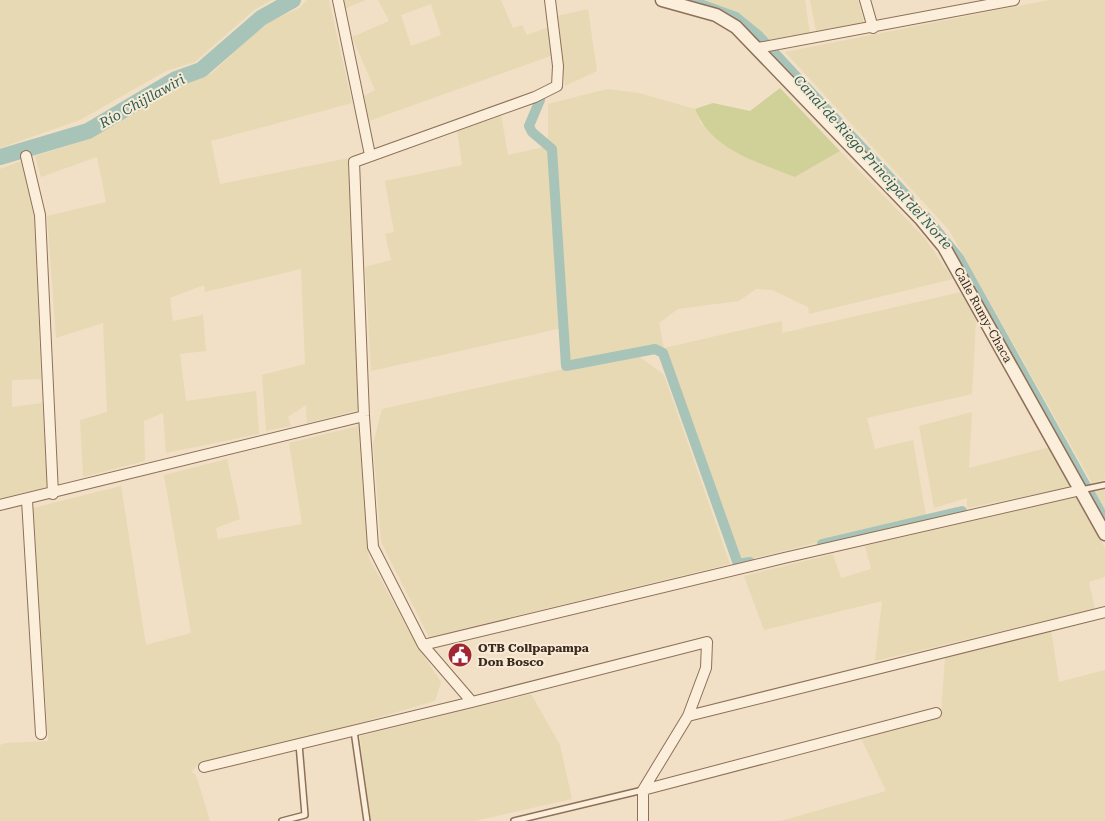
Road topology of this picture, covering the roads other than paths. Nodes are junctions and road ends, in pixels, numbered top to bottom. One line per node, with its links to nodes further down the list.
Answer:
1 (338, 0): 8 (street)
2 (550, 0): 8 (street)
3 (662, 0): 7 (street, Calle Rumy-Chaca)
4 (866, 0): 6 (street)
5 (1014, 0): 6 (street)
6 (873, 28): 7 (street)
7 (761, 48): 12 (street, Calle Rumy-Chaca)
8 (370, 155): 10 (street)
9 (26, 156): 13 (street)
10 (364, 416): 13 (street); 18 (street)
11 (1105, 485): 12 (lane)
12 (1083, 489): 16 (street, Calle Rumy-Chaca); 18 (street)
13 (53, 494): 14 (street)
14 (27, 500): 15 (street); 23 (street)
15 (0, 506)
16 (1105, 534)
17 (1105, 612): 21 (street)
18 (423, 645): 19 (street)
19 (472, 702): 21 (street); 22 (street)
20 (936, 713): 26 (street)
21 (688, 716): 26 (street)
22 (354, 731): 24 (street); 28 (lane)
23 (41, 734)
24 (299, 744): 25 (street); 27 (lane)
25 (204, 767)
26 (643, 790): 29 (lane); 30 (street)
27 (282, 821)
28 (367, 821)
29 (514, 821)
30 (643, 821)

